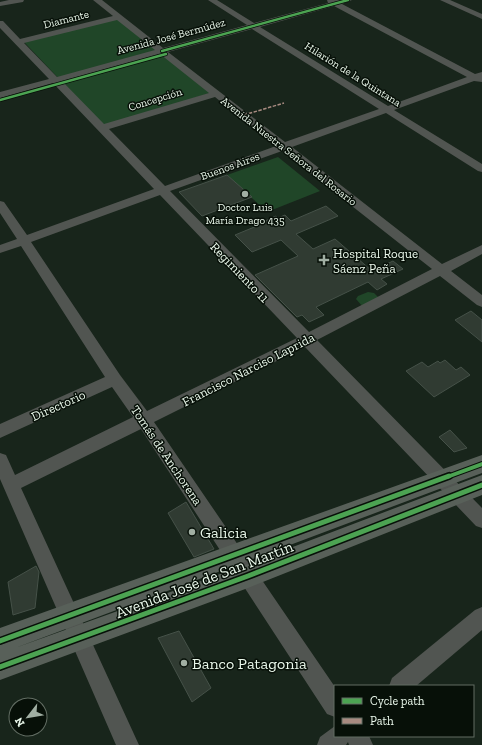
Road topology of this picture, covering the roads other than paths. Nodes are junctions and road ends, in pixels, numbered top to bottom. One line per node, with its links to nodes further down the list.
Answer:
1 (20, 0): 7 (street)
2 (97, 0): 8 (street, Avenida Nuestra Señora del Rosario)
3 (212, 0): 11 (street, Hilarión de la Quintana)
4 (348, 0): 6 (street, Avenida José Bermúdez)
5 (444, 0): 9 (street)
6 (331, 2): 11 (street, Avenida José Bermúdez); 14 (street)
7 (0, 4)
8 (119, 17): 12 (street, Diamante); 13 (street, Avenida Nuestra Señora del Rosario)
9 (482, 17)
10 (0, 23): 12 (street, Regimiento 11)
11 (254, 26): 13 (street, Avenida José Bermúdez); 18 (street, Hilarión de la Quintana)
12 (18, 42): 15 (street, Regimiento 11)
13 (162, 51): 15 (street, Avenida José Bermúdez); 16 (street, Avenida Nuestra Señora del Rosario)
14 (479, 78): 18 (street, Buenos Aires)
15 (55, 80): 17 (street, Avenida José Bermúdez); 19 (street, Regimiento 11)
16 (216, 94): 19 (street, Concepción); 20 (street, Avenida Nuestra Señora del Rosario)
17 (0, 95)
18 (388, 109): 20 (street, Buenos Aires); 21 (street, Hilarión de la Quintana)
19 (102, 128): 22 (street, Regimiento 11)
20 (284, 146): 22 (street, Buenos Aires); 27 (street, Avenida Nuestra Señora del Rosario)
21 (482, 169)
22 (162, 190): 24 (street, Buenos Aires); 29 (street, Regimiento 11)
23 (0, 204): 24 (street, Tomás de Anchorena)
24 (25, 240): 25 (street, Buenos Aires); 30 (street, Tomás de Anchorena)
25 (0, 249)
26 (482, 250): 27 (street, Francisco Narciso Laprida)
27 (441, 270): 28 (street, Avenida Nuestra Señora del Rosario); 29 (street, Francisco Narciso Laprida)
28 (482, 302)
29 (306, 340): 31 (street, Francisco Narciso Laprida); 37 (street, Regimiento 11)
30 (115, 379): 31 (street, Tomás de Anchorena); 32 (street, Directorio)
31 (145, 421): 35 (street, Francisco Narciso Laprida); 39 (street, Tomás de Anchorena)
32 (0, 431)
33 (0, 460): 35 (street)
34 (482, 464): 37 (main road, Avenida José de San Martín)
35 (11, 485): 42 (street)
36 (482, 485): 37 (main road, Avenida José de San Martín)
37 (450, 487): 38 (street, Regimiento 11); 39 (main road, Avenida José de San Martín); 40 (main road, Avenida José de San Martín)
38 (482, 520)
39 (234, 555): 40 (street, Tomás de Anchorena); 42 (main road, Avenida José de San Martín)
40 (248, 576): 42 (main road, Avenida José de San Martín); 46 (street, Tomás de Anchorena)
41 (482, 617): 45 (street)
42 (74, 627): 43 (main road, Avenida José de San Martín); 44 (main road, Avenida José de San Martín); 48 (street)
43 (0, 641)
44 (0, 667)
45 (401, 685)
46 (334, 705)
47 (338, 737): 49 (street)
48 (128, 745)
49 (328, 745)

